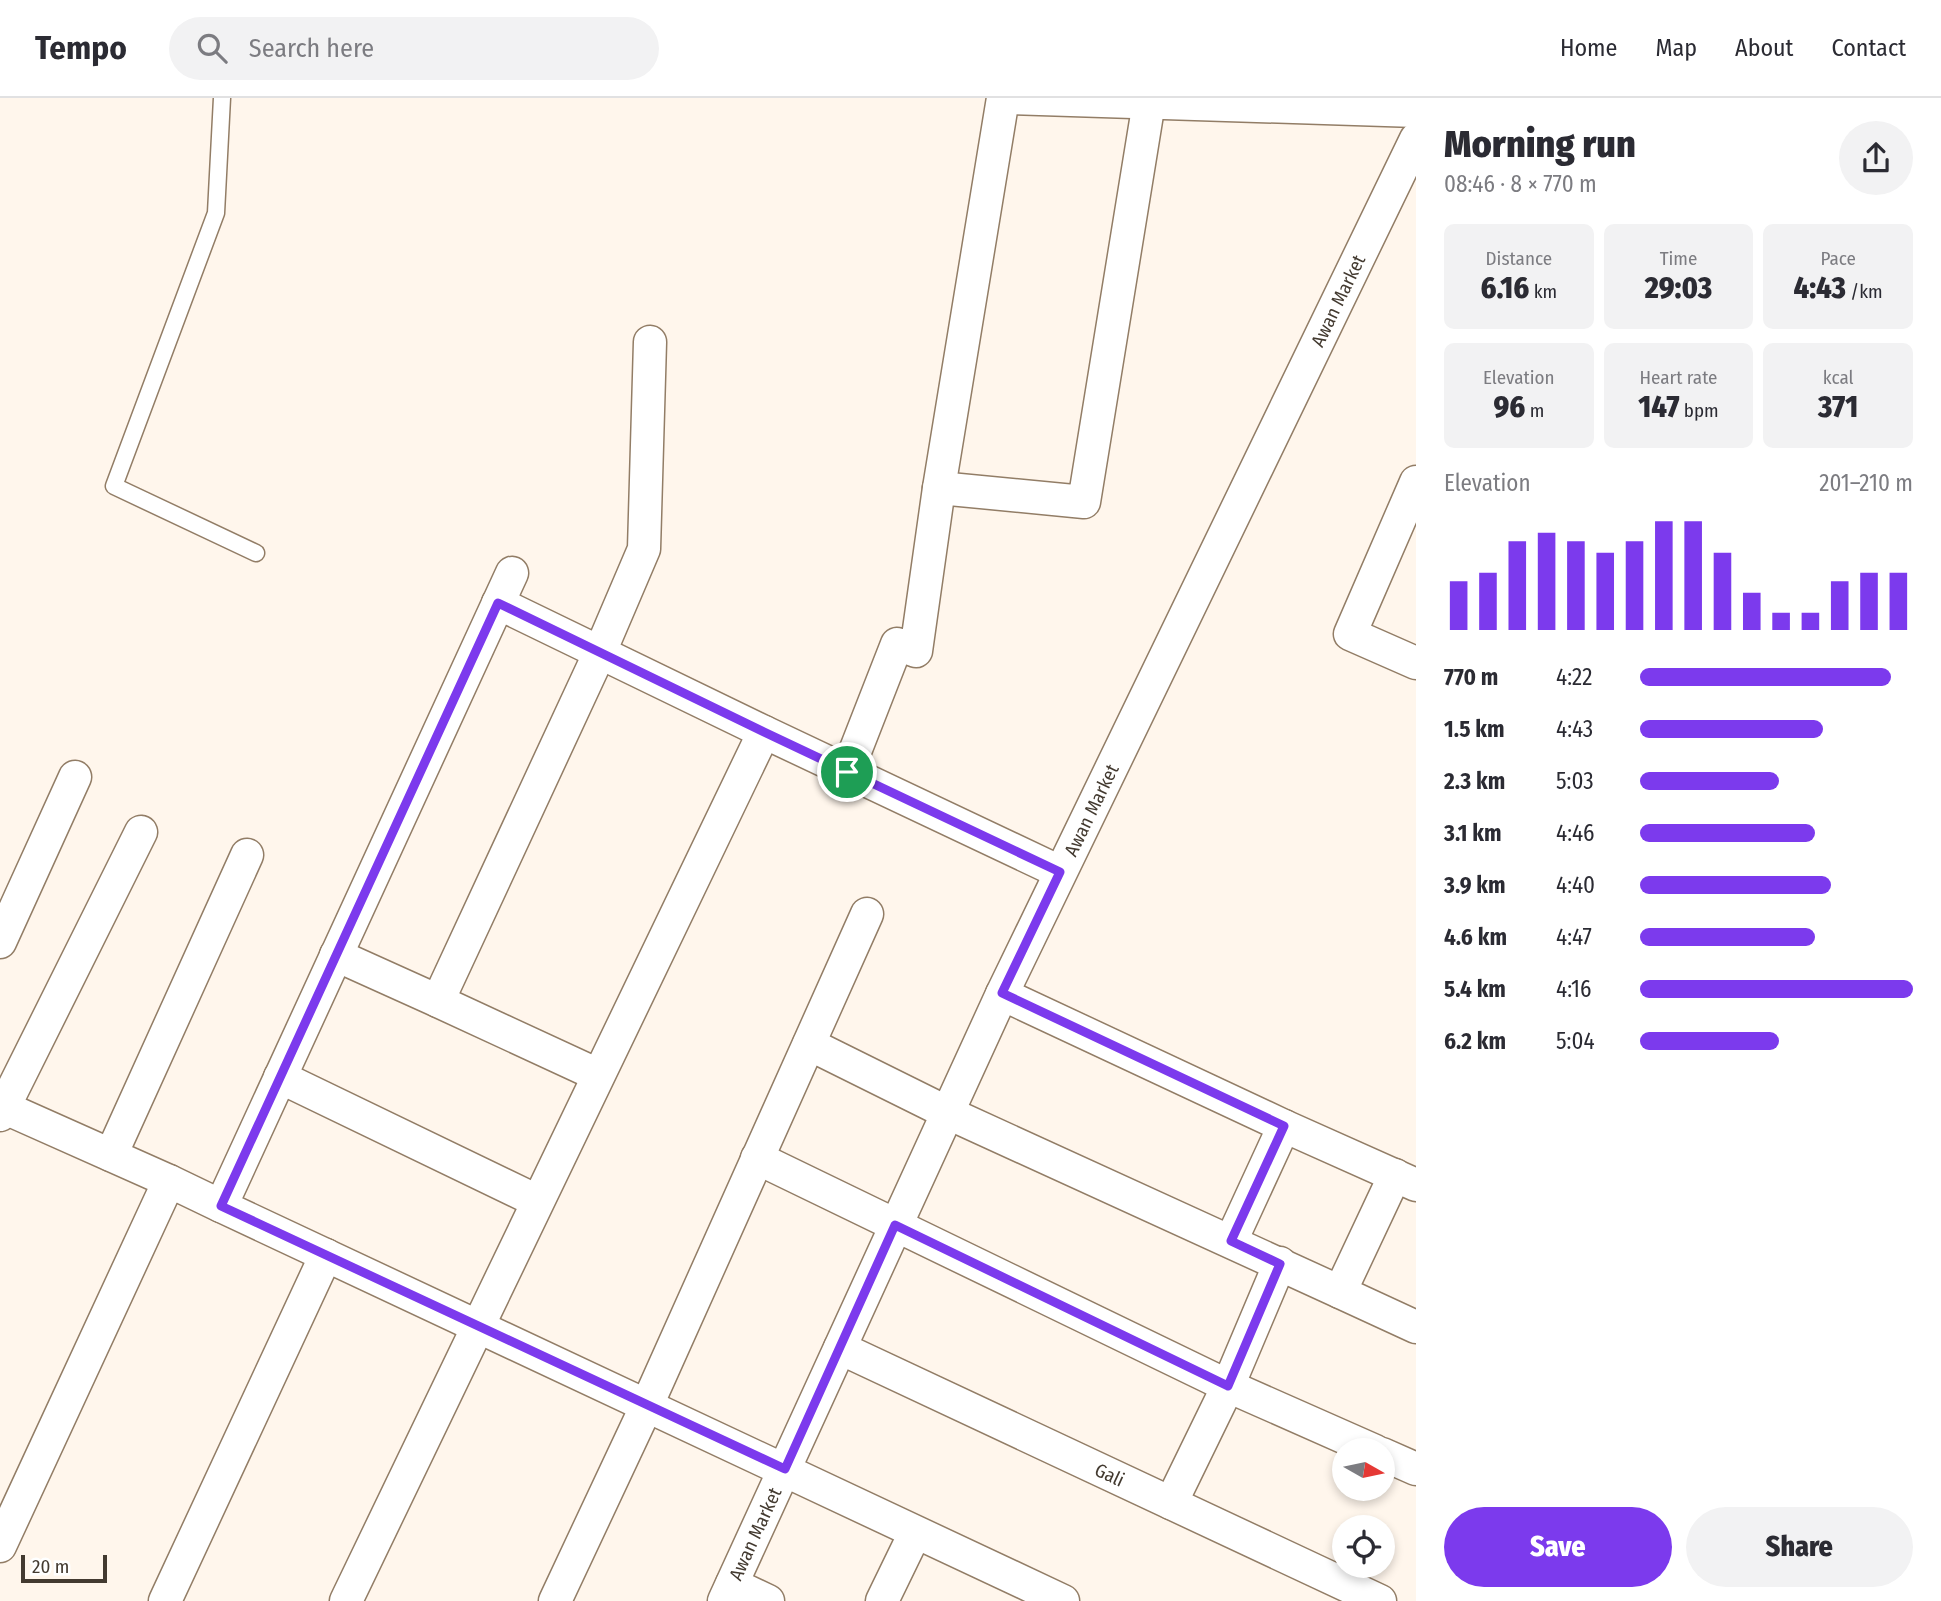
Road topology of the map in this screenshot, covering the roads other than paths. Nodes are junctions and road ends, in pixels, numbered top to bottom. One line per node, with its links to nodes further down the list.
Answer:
1 (222, 98): 9 (lane)
2 (1006, 98): 3 (street); 8 (street)
3 (1149, 102): 4 (street); 8 (street)
4 (1416, 111)
5 (1416, 139): 19 (street, Awan Market)
6 (650, 342): 12 (street)
7 (1416, 482): 13 (street)
8 (939, 488): 15 (street)
9 (256, 553)
10 (512, 573): 11 (street)
11 (498, 603): 12 (street); 22 (street)
12 (600, 652): 14 (street); 24 (street)
13 (1416, 663)
14 (764, 732): 15 (street); 26 (street)
15 (847, 772): 19 (street)
16 (75, 777): 21 (street)
17 (141, 832): 28 (street)
18 (247, 855): 31 (street)
19 (1060, 872): 23 (street, Awan Market)
20 (867, 914): 25 (street)
21 (0, 942)
22 (336, 955): 24 (street); 27 (street)
23 (1002, 993): 29 (street, Awan Market); 30 (street)
24 (438, 1001): 26 (street)
25 (809, 1044): 29 (street); 32 (street)
26 (598, 1075): 35 (street)
27 (280, 1077): 35 (street); 36 (street)
28 (2, 1111): 31 (street)
29 (946, 1112): 37 (street, Awan Market); 38 (street)
30 (1284, 1126): 33 (street); 38 (street)
31 (111, 1155): 34 (street)
32 (757, 1158): 37 (street); 46 (street)
33 (1406, 1180): 41 (street)
34 (169, 1181): 36 (street); 53 (street)
35 (537, 1201): 42 (street)
36 (221, 1206): 39 (street)
37 (895, 1225): 44 (street, Awan Market); 45 (street)
38 (1231, 1241): 40 (street)
39 (326, 1255): 42 (street); 55 (street)
40 (1280, 1264): 41 (street); 45 (street)
41 (1339, 1292): 43 (street)
42 (477, 1325): 46 (street); 56 (street)
43 (1416, 1327)
44 (840, 1348): 49 (street, Awan Market); 51 (street, Gali)
45 (1228, 1386): 47 (street); 51 (street)
46 (647, 1405): 49 (street); 57 (street)
47 (1345, 1438)
48 (1395, 1460): 50 (street)
49 (785, 1469): 52 (street); 54 (street, Awan Market)
50 (1416, 1469)
51 (1171, 1503): 61 (street, Gali)
52 (915, 1533): 59 (street); 60 (street)
53 (0, 1546)
54 (728, 1593): 58 (street)
55 (165, 1601)
56 (346, 1601)
57 (555, 1601)
58 (768, 1601)
59 (882, 1601)
60 (1063, 1601)
61 (1380, 1601)

